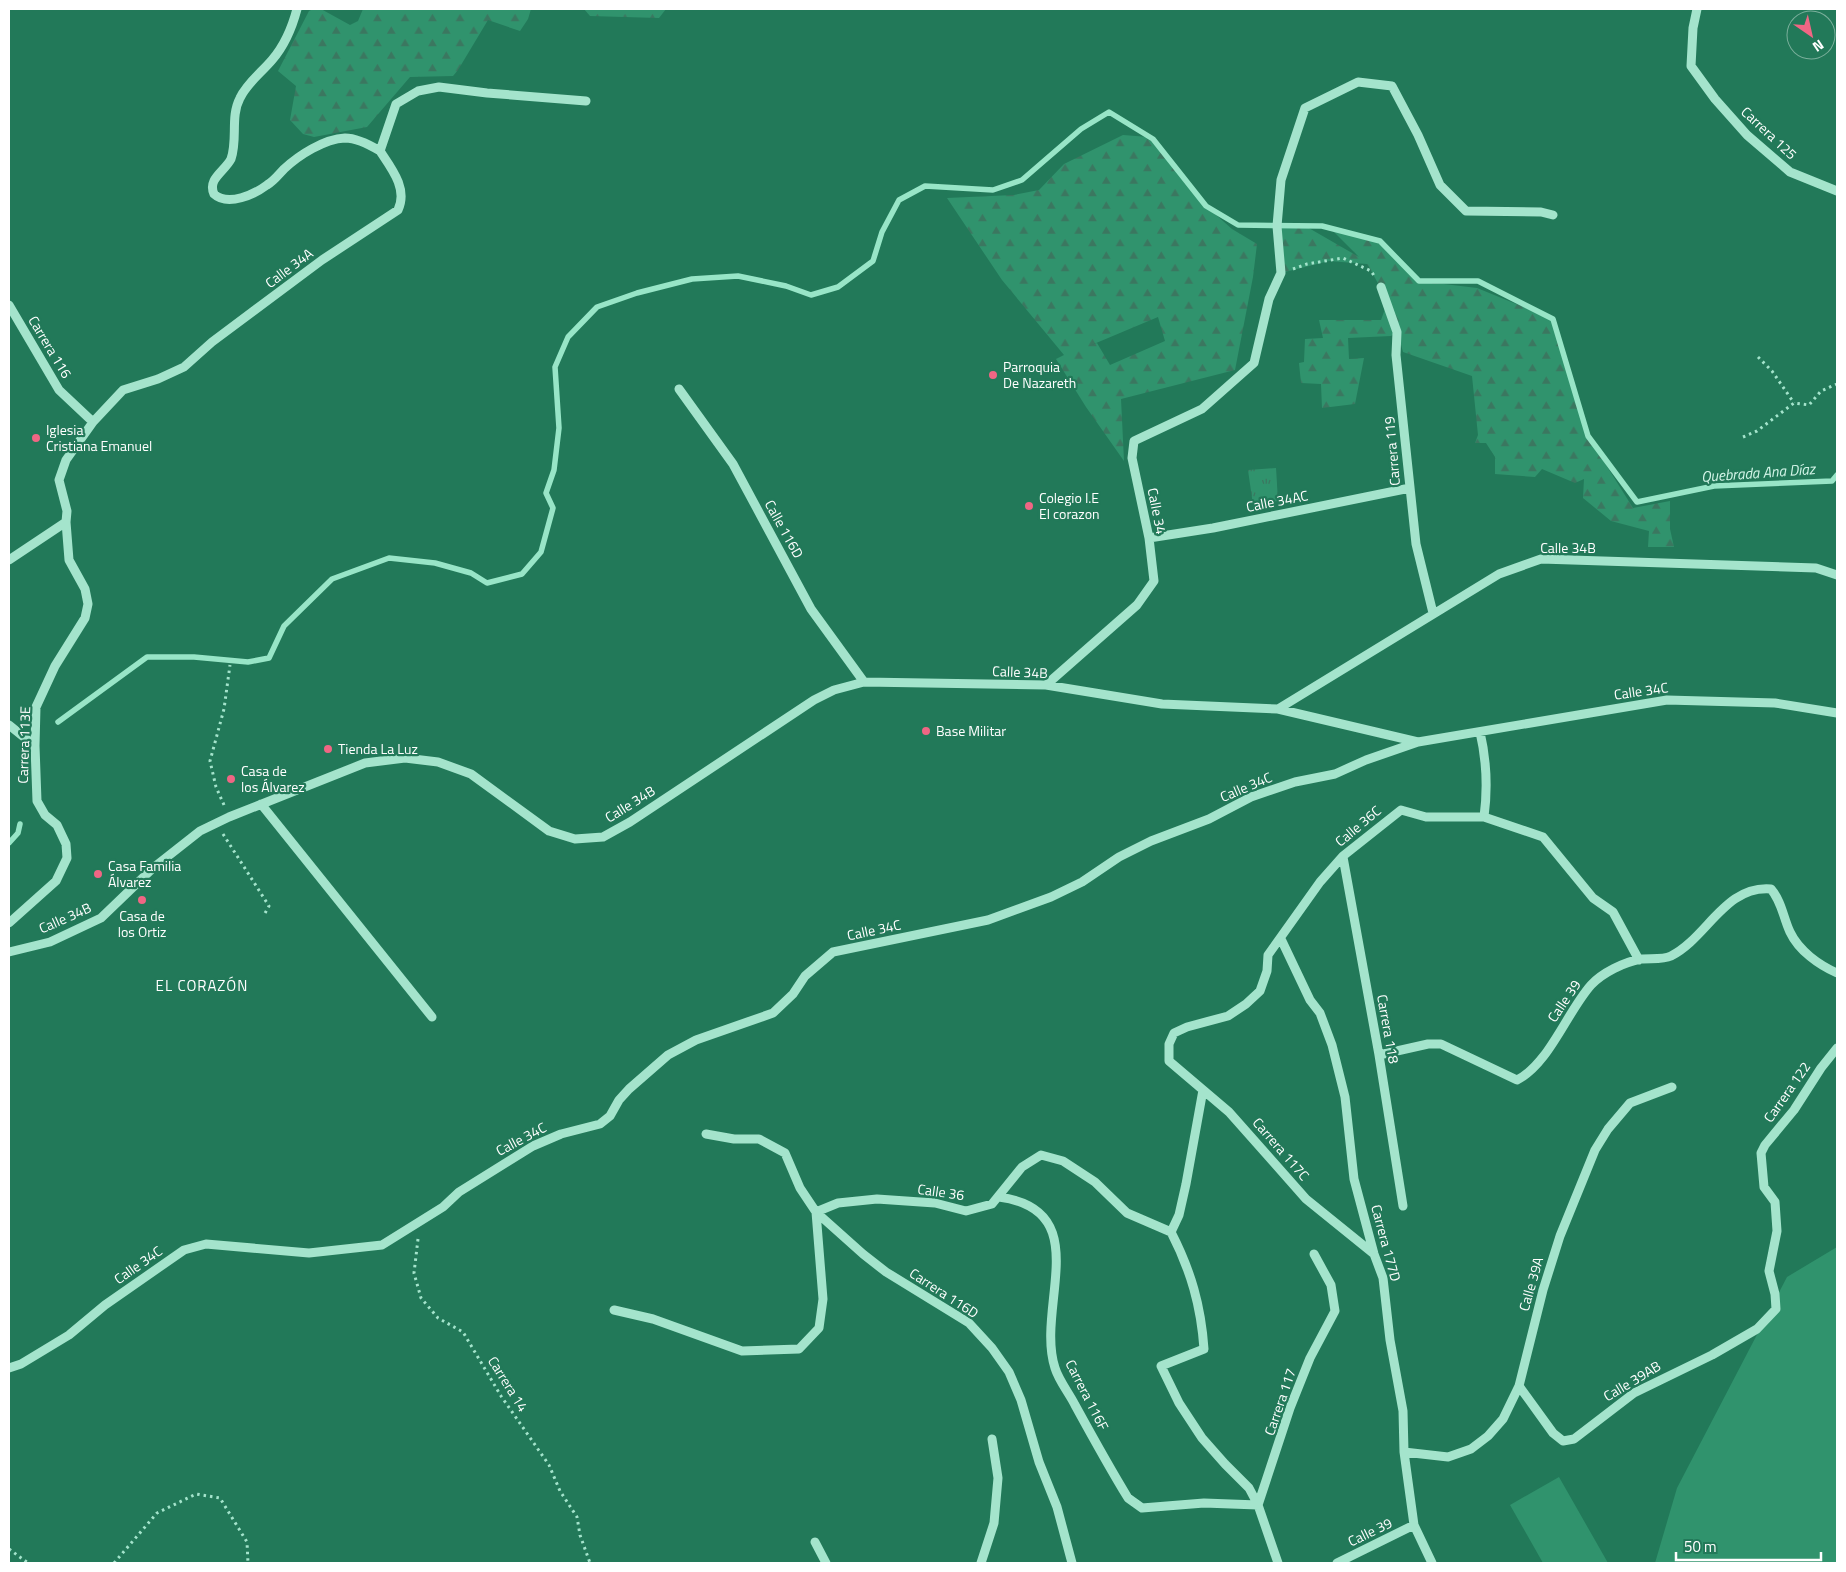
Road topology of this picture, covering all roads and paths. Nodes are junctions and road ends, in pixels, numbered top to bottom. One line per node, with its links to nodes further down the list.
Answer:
1 (296, 9): 4 (street)
2 (1697, 9): 5 (street, Carrera 125)
3 (586, 101): 4 (street)
4 (380, 151): 14 (street, Calle 34A)
5 (1837, 191)
6 (1553, 215): 7 (street)
7 (1280, 276): 8 (path); 18 (street, Calle 34)
8 (1381, 287): 16 (street, Carrera 119)
9 (9, 305): 14 (street, Carrera 116)
10 (1758, 356): 13 (path)
11 (1837, 384): 13 (path)
12 (679, 389): 23 (street, Calle 116D)
13 (1794, 403): 15 (path)
14 (92, 422): 17 (street, Calle 34A)
15 (1743, 437)
16 (1410, 488): 18 (street, Calle 34AC); 21 (street, Carrera 119)
17 (66, 522): 19 (street); 30 (street, Carrera 113E)
18 (1149, 538): 24 (street, Calle 34)
19 (9, 560)
20 (1837, 575): 21 (street, Calle 34B)
21 (1433, 613): 25 (street, Calle 34B)
22 (230, 665): 32 (path)
23 (864, 682): 24 (street, Calle 34B); 31 (street, Calle 34B)
24 (1046, 685): 25 (street, Calle 34B)
25 (1278, 709): 29 (street, Calle 34B)
26 (1837, 713): 28 (street, Calle 34C)
27 (9, 725): 30 (street)
28 (1480, 732): 29 (street, Calle 34C); 33 (street)
29 (1418, 742): 52 (street, Calle 34C)
30 (35, 746): 37 (street, Carrera 113E)
31 (261, 804): 32 (street, Calle 34B); 42 (street)
32 (229, 817): 34 (street, Calle 34B)
33 (1484, 817): 35 (street, Calle 36C); 40 (street, Calle 36C)
34 (216, 823): 36 (path); 39 (street, Calle 34B)
35 (1343, 857): 38 (street, Calle 36C); 44 (street, Carrera 118)
36 (264, 915)
37 (9, 923)
38 (1281, 940): 45 (street, Calle 36C); 55 (street, Carrera 177D)
39 (9, 952)
40 (1639, 960): 41 (street, Calle 39); 44 (street, Calle 39)
41 (1837, 973)
42 (432, 1017)
43 (1837, 1048): 57 (street, Carrera 122)
44 (1379, 1055): 50 (street, Carrera 118)
45 (1169, 1061): 47 (street, Carrera 117C)
46 (1672, 1087): 59 (street, Calle 39A)
47 (1203, 1090): 53 (street); 55 (street, Carrera 117C)
48 (706, 1134): 51 (street)
49 (999, 1196): 51 (street, Calle 36); 53 (street, Calle 36); 62 (street, Carrera 116F)
50 (1403, 1206)
51 (816, 1212): 56 (street); 72 (street, Carrera 116D)
52 (417, 1224): 58 (street, Calle 34C); 69 (path, Carrera 14)
53 (1171, 1232): 62 (street)
54 (1314, 1254): 62 (street, Carrera 117)
55 (1374, 1254): 61 (street, Carrera 177D)
56 (614, 1310)
57 (1776, 1310): 59 (street, Calle 39AB)
58 (9, 1368)
59 (1519, 1386): 61 (street, Calle 39A)
60 (992, 1439): 71 (street)
61 (1404, 1452): 63 (street, Carrera 177D)
62 (1258, 1505): 73 (street)
63 (1414, 1525): 74 (street, Calle 39); 75 (street, Carrera 177D)
64 (815, 1542): 70 (street)
65 (9, 1549): 66 (path)
66 (28, 1563)
67 (114, 1563): 68 (path)
68 (248, 1563)
69 (590, 1563)
70 (826, 1563)
71 (981, 1563)
72 (1072, 1563)
73 (1278, 1563)
74 (1338, 1563)
75 (1432, 1563)

